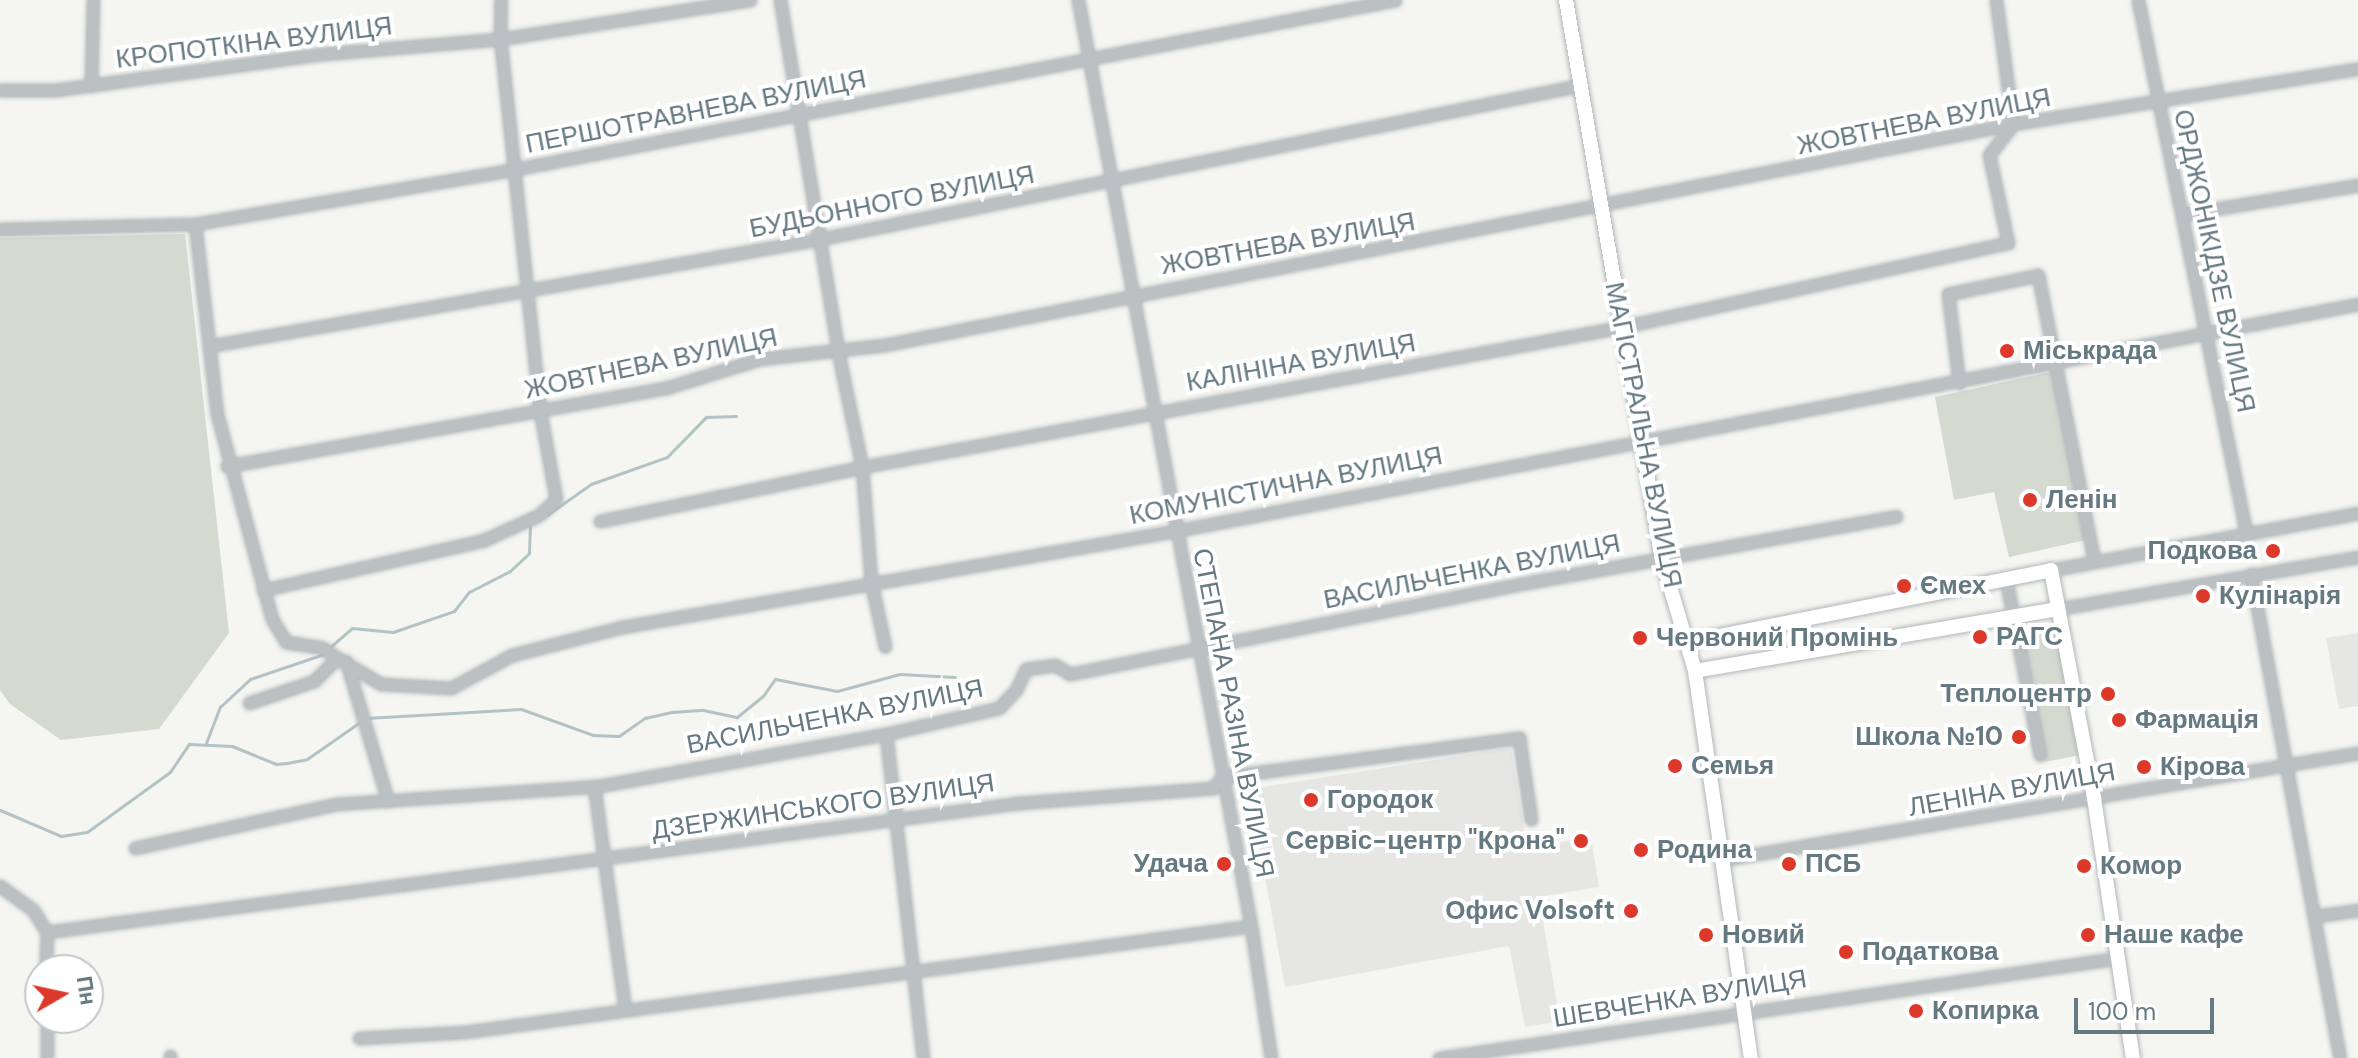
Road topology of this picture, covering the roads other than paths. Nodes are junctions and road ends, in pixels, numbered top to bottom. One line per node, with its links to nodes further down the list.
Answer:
1 (93, 0): 14 (street)
2 (501, 0): 10 (street)
3 (750, 0): 10 (street, КРОПОТКІНА ВУЛИЦЯ)
4 (780, 0): 17 (street)
5 (1078, 0): 11 (street, СТЕПАНА РАЗІНА ВУЛИЦЯ)
6 (1395, 0): 11 (street, ПЕРШОТРАВНЕВА ВУЛИЦЯ)
7 (1566, 0): 13 (street, МАГІСТРАЛЬНА ВУЛИЦЯ)
8 (1996, 0): 18 (street)
9 (2138, 0): 16 (street, ОРДЖОНІКІДЗЕ ВУЛИЦЯ)
10 (500, 39): 14 (street, КРОПОТКІНА ВУЛИЦЯ); 19 (street)
11 (1090, 61): 17 (street, ПЕРШОТРАВНЕВА ВУЛИЦЯ); 20 (street, СТЕПАНА РАЗІНА ВУЛИЦЯ)
12 (2358, 69): 16 (street, ЖОВТНЕВА ВУЛИЦЯ)
13 (1581, 85): 20 (street, БУДЬОННОГО ВУЛИЦЯ); 22 (street, МАГІСТРАЛЬНА ВУЛИЦЯ)
14 (91, 86): 15 (street, КРОПОТКІНА ВУЛИЦЯ)
15 (0, 90)
16 (2158, 104): 18 (street, ЖОВТНЕВА ВУЛИЦЯ); 23 (street, ОРДЖОНІКІДЗЕ ВУЛИЦЯ)
17 (800, 114): 19 (street, ПЕРШОТРАВНЕВА ВУЛИЦЯ); 26 (street)
18 (2013, 124): 22 (street, ЖОВТНЕВА ВУЛИЦЯ); 30 (street, КАЛІНІНА ВУЛИЦЯ)
19 (516, 169): 24 (street, ПЕРШОТРАВНЕВА ВУЛИЦЯ); 27 (street)
20 (1113, 182): 26 (street, БУДЬОННОГО ВУЛИЦЯ); 28 (street, СТЕПАНА РАЗІНА ВУЛИЦЯ)
21 (2358, 185): 23 (street)
22 (1601, 209): 28 (street, ЖОВТНЕВА ВУЛИЦЯ); 30 (street, МАГІСТРАЛЬНА ВУЛИЦЯ)
23 (2185, 214): 31 (street, ОРДЖОНІКІДЗЕ ВУЛИЦЯ)
24 (195, 224): 25 (street, ПЕРШОТРАВНЕВА ВУЛИЦЯ); 32 (street)
25 (0, 229)
26 (820, 239): 27 (street, БУДЬОННОГО ВУЛИЦЯ); 33 (street)
27 (530, 292): 32 (street, БУДЬОННОГО ВУЛИЦЯ); 36 (street)
28 (1133, 295): 33 (street, ЖОВТНЕВА ВУЛИЦЯ); 37 (street, СТЕПАНА РАЗІНА ВУЛИЦЯ)
29 (2358, 304): 31 (street, КОМУНІСТИЧНА ВУЛИЦЯ)
30 (1622, 327): 37 (street, КАЛІНІНА ВУЛИЦЯ); 38 (street, МАГІСТРАЛЬНА ВУЛИЦЯ)
31 (2208, 332): 34 (street, КОМУНІСТИЧНА ВУЛИЦЯ); 45 (street, ОРДЖОНІКІДЗЕ ВУЛИЦЯ)
32 (209, 346): 39 (street)
33 (838, 352): 36 (street, ЖОВТНЕВА ВУЛИЦЯ); 40 (street)
34 (2057, 365): 35 (street, КОМУНІСТИЧНА ВУЛИЦЯ); 35 (street); 48 (street)
35 (1959, 383): 38 (street, КОМУНІСТИЧНА ВУЛИЦЯ)
36 (540, 411): 39 (street, ЖОВТНЕВА ВУЛИЦЯ); 53 (street)
37 (1154, 413): 40 (street, КАЛІНІНА ВУЛИЦЯ); 44 (street, СТЕПАНА РАЗІНА ВУЛИЦЯ)
38 (1641, 440): 44 (street, КОМУНІСТИЧНА ВУЛИЦЯ); 47 (street, МАГІСТРАЛЬНА ВУЛИЦЯ)
39 (227, 466): 53 (street)
40 (862, 467): 43 (street, КАЛІНІНА ВУЛИЦЯ); 52 (street)
41 (2358, 513): 45 (street)
42 (1896, 516): 47 (street, ВАСИЛЬЧЕНКА ВУЛИЦЯ)
43 (600, 521)
44 (1175, 531): 52 (street, КОМУНІСТИЧНА ВУЛИЦЯ); 58 (street, СТЕПАНА РАЗІНА ВУЛИЦЯ)
45 (2246, 532): 48 (street)
46 (2358, 557): 50 (street)
47 (1662, 560): 56 (street, МАГІСТРАЛЬНА ВУЛИЦЯ); 58 (street, ВАСИЛЬЧЕНКА ВУЛИЦЯ)
48 (2094, 561): 49 (street)
49 (2051, 570): 51 (street); 54 (street)
50 (2251, 574): 54 (street); 65 (street)
51 (2006, 579): 55 (street); 56 (street)
52 (871, 582): 57 (street); 59 (street, КОМУНІСТИЧНА ВУЛИЦЯ)
53 (263, 590): 59 (street)
54 (2057, 609): 55 (street); 68 (street)
55 (2013, 618): 60 (street); 64 (street)
56 (1689, 642): 60 (street, МАГІСТРАЛЬНА ВУЛИЦЯ)
57 (885, 646)
58 (1198, 647): 62 (street, ВАСИЛЬЧЕНКА ВУЛИЦЯ); 66 (street, СТЕПАНА РАЗІНА ВУЛИЦЯ)
59 (334, 655): 61 (street); 69 (street)
60 (1695, 671): 74 (street, МАГІСТРАЛЬНА ВУЛИЦЯ)
61 (249, 703)
62 (886, 734): 67 (street, ВАСИЛЬЧЕНКА ВУЛИЦЯ); 71 (street)
63 (2358, 753): 65 (street, ЛЕНІНА ВУЛИЦЯ)
64 (2040, 755)
65 (2287, 765): 68 (street, ЛЕНІНА ВУЛИЦЯ); 77 (street)
66 (1222, 777): 70 (street, ДЗЕРЖИНСЬКОГО ВУЛИЦЯ); 71 (street, ДЗЕРЖИНСЬКОГО ВУЛИЦЯ); 78 (street, СТЕПАНА РАЗІНА ВУЛИЦЯ)
67 (594, 786): 69 (street, ВАСИЛЬЧЕНКА ВУЛИЦЯ); 73 (street)
68 (2094, 798): 74 (street, ЛЕНІНА ВУЛИЦЯ); 81 (street)
69 (388, 801): 72 (street, ВАСИЛЬЧЕНКА ВУЛИЦЯ)
70 (1531, 819)
71 (895, 822): 73 (street, ДЗЕРЖИНСЬКОГО ВУЛИЦЯ); 82 (street)
72 (135, 848)
73 (605, 858): 79 (street, ДЗЕРЖИНСЬКОГО ВУЛИЦЯ); 83 (street)
74 (1720, 860): 84 (street, МАГІСТРАЛЬНА ВУЛИЦЯ)
75 (0, 886): 79 (street)
76 (2358, 910): 77 (street)
77 (2316, 916): 93 (street)
78 (1251, 926): 82 (street); 89 (street, СТЕПАНА РАЗІНА ВУЛИЦЯ)
79 (47, 932): 80 (street)
80 (46, 954)
81 (2118, 958): 84 (street, ШЕВЧЕНКА ВУЛИЦЯ); 92 (street)
82 (914, 971): 83 (street); 88 (street)
83 (625, 1009): 86 (street)
84 (1742, 1010): 90 (street, ШЕВЧЕНКА ВУЛИЦЯ); 91 (street, МАГІСТРАЛЬНА ВУЛИЦЯ)
85 (47, 1034): 87 (street)
86 (359, 1038)
87 (47, 1058)
88 (923, 1058)
89 (1271, 1058)
90 (1439, 1058)
91 (1751, 1058)
92 (2133, 1058)
93 (2340, 1058)

